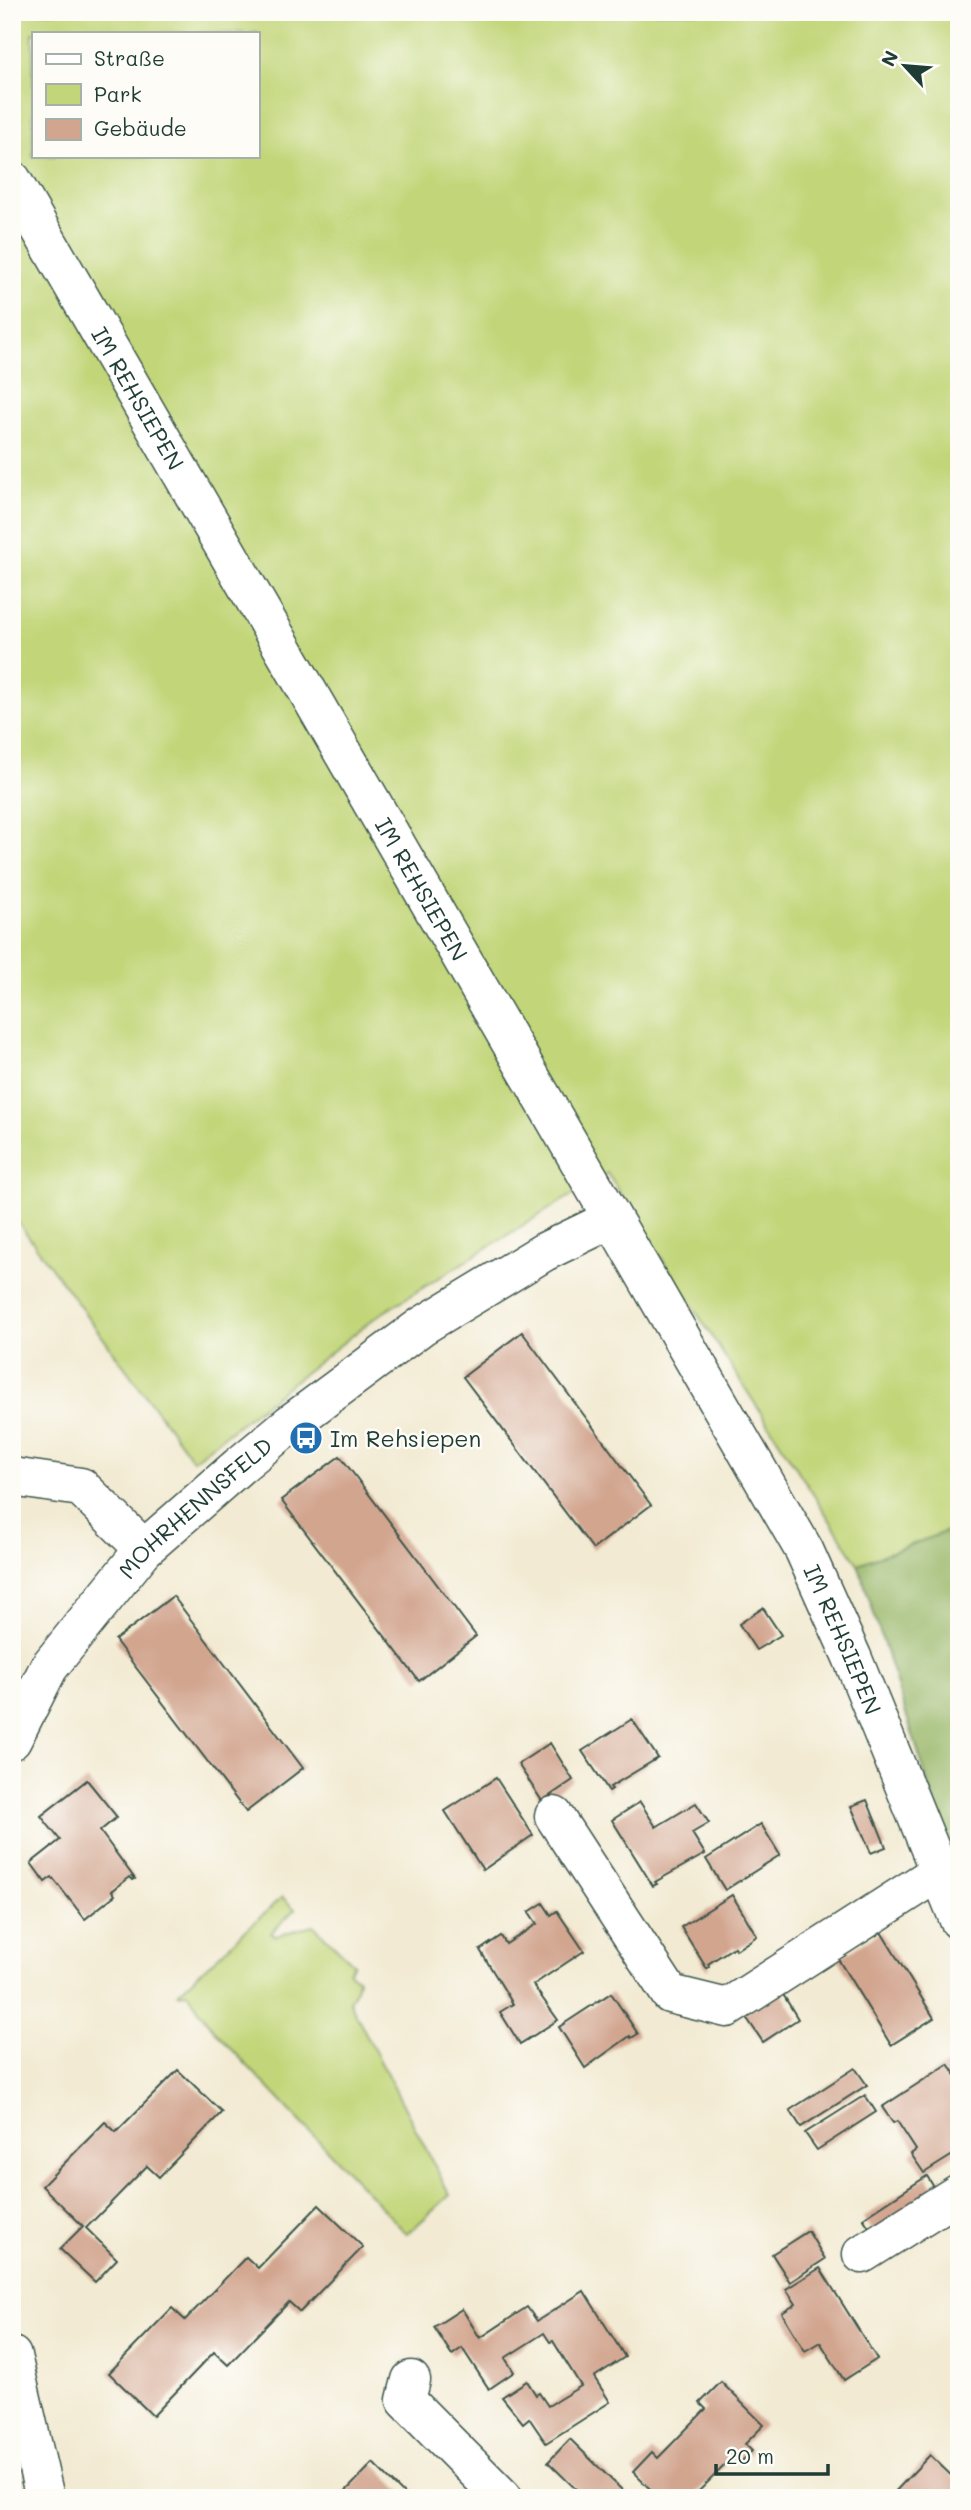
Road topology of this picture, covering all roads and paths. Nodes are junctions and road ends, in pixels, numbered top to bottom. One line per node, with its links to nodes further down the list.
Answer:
1 (12, 180): 2 (street, IM REHSIEPEN)
2 (612, 1219): 4 (street, MOHRHENNSFELD); 7 (street, IM REHSIEPEN)
3 (12, 1478): 4 (street)
4 (144, 1549): 5 (street, MOHRHENNSFELD)
5 (12, 1740)
6 (554, 1816): 7 (street)
7 (939, 1872): 8 (street, IM REHSIEPEN)
8 (959, 1920)
9 (959, 2193): 10 (street)
10 (862, 2254)
11 (12, 2356): 13 (street)
12 (411, 2380): 15 (street)
13 (22, 2453): 14 (street)
14 (45, 2498)
15 (503, 2498)

